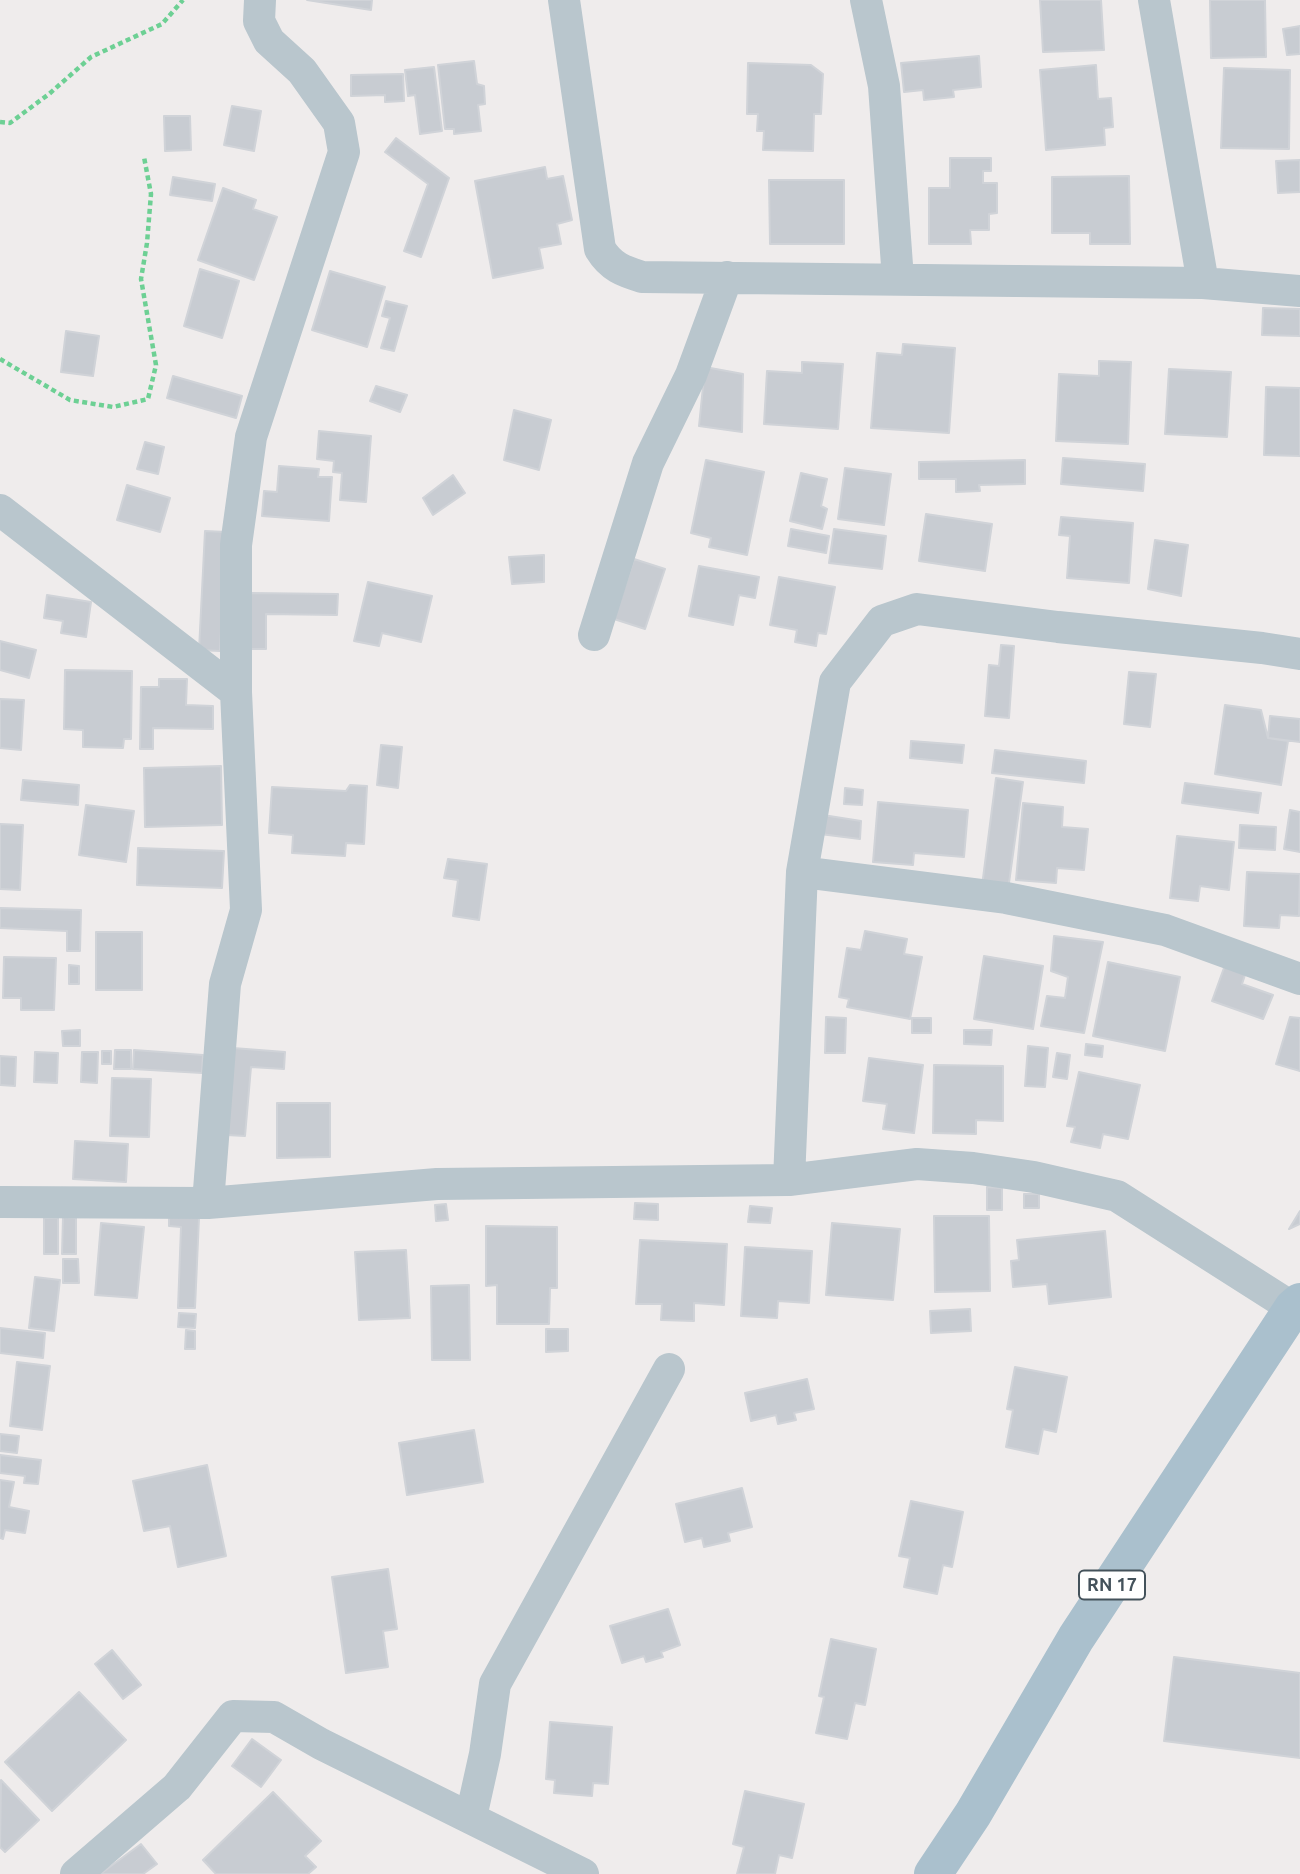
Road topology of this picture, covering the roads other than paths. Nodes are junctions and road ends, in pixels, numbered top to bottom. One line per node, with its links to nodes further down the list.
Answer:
1 (260, 0): 12 (street)
2 (564, 0): 5 (street)
3 (866, 0): 6 (street)
4 (1154, 0): 7 (street)
5 (727, 277): 6 (street); 10 (street)
6 (898, 279): 7 (street)
7 (1203, 283): 8 (street)
8 (1300, 291)
9 (3, 521): 12 (street)
10 (594, 635)
11 (1300, 654): 13 (street)
12 (236, 692): 17 (street)
13 (802, 872): 14 (street); 15 (street)
14 (1300, 979)
15 (789, 1180): 17 (street); 18 (street)
16 (0, 1202): 17 (street)
17 (208, 1203)
18 (1297, 1305): 23 (main road, RN 17)
19 (669, 1369): 20 (street)
20 (471, 1817): 21 (street); 22 (street)
21 (76, 1874)
22 (583, 1874)
23 (933, 1874)

